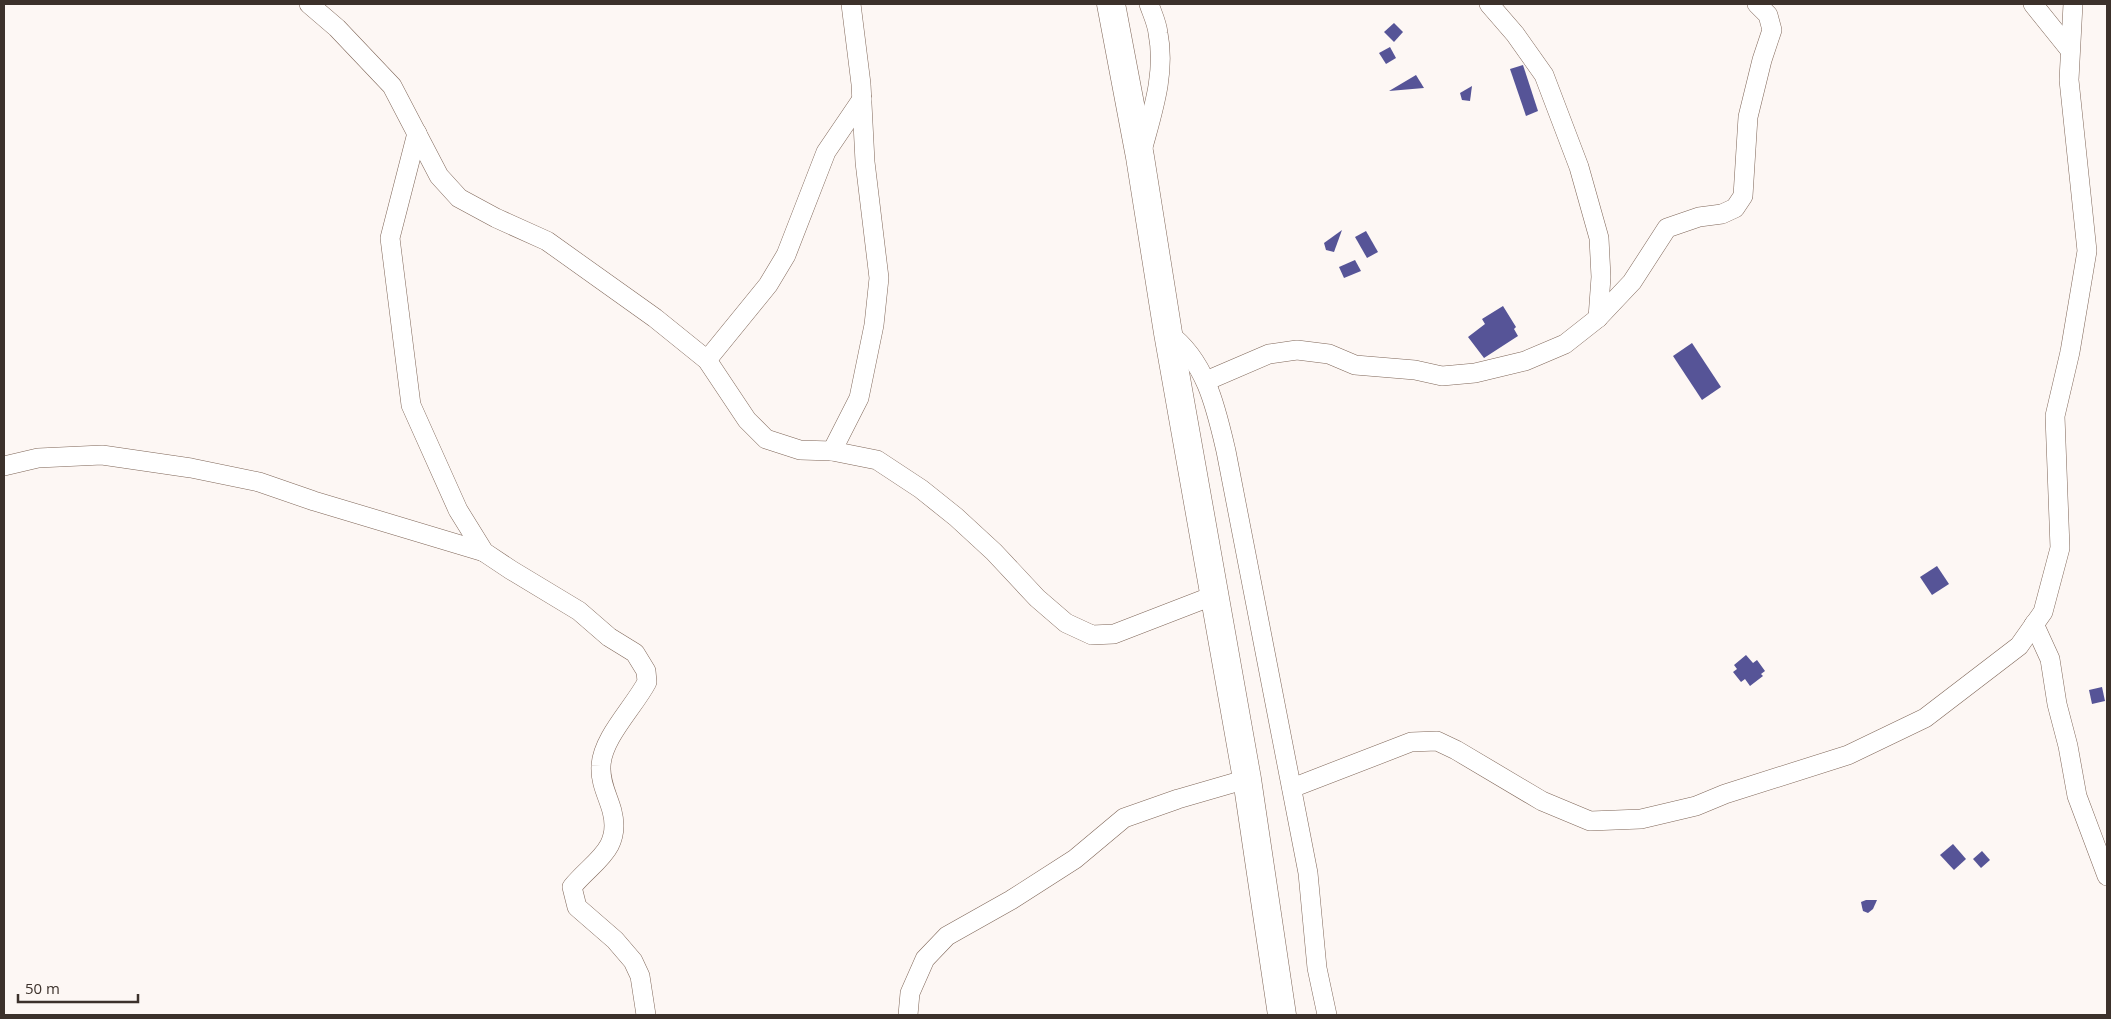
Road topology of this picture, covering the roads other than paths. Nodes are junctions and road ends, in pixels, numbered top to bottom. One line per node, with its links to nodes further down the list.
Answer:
1 (309, 4): 11 (street)
2 (851, 4): 10 (street)
3 (1111, 4): 12 (main road)
4 (1149, 4): 12 (street)
5 (1489, 4): 13 (street)
6 (1757, 4): 13 (street)
7 (2033, 4): 9 (street)
8 (2073, 4): 9 (street)
9 (2070, 50): 21 (street)
10 (862, 99): 15 (street); 17 (street)
11 (417, 133): 15 (street); 19 (street)
12 (1140, 157): 14 (main road)
13 (1598, 318): 16 (street)
14 (1168, 333): 16 (street); 20 (main road)
15 (707, 360): 17 (street)
16 (1206, 381): 23 (street)
17 (832, 451): 20 (street)
18 (4, 466): 19 (street)
19 (484, 552): 25 (street)
20 (1214, 595): 22 (main road)
21 (2034, 624): 23 (street); 24 (street)
22 (1247, 779): 26 (street); 27 (main road)
23 (1292, 788): 28 (street)
24 (2107, 876)
25 (646, 1015)
26 (908, 1015)
27 (1282, 1015)
28 (1327, 1015)

